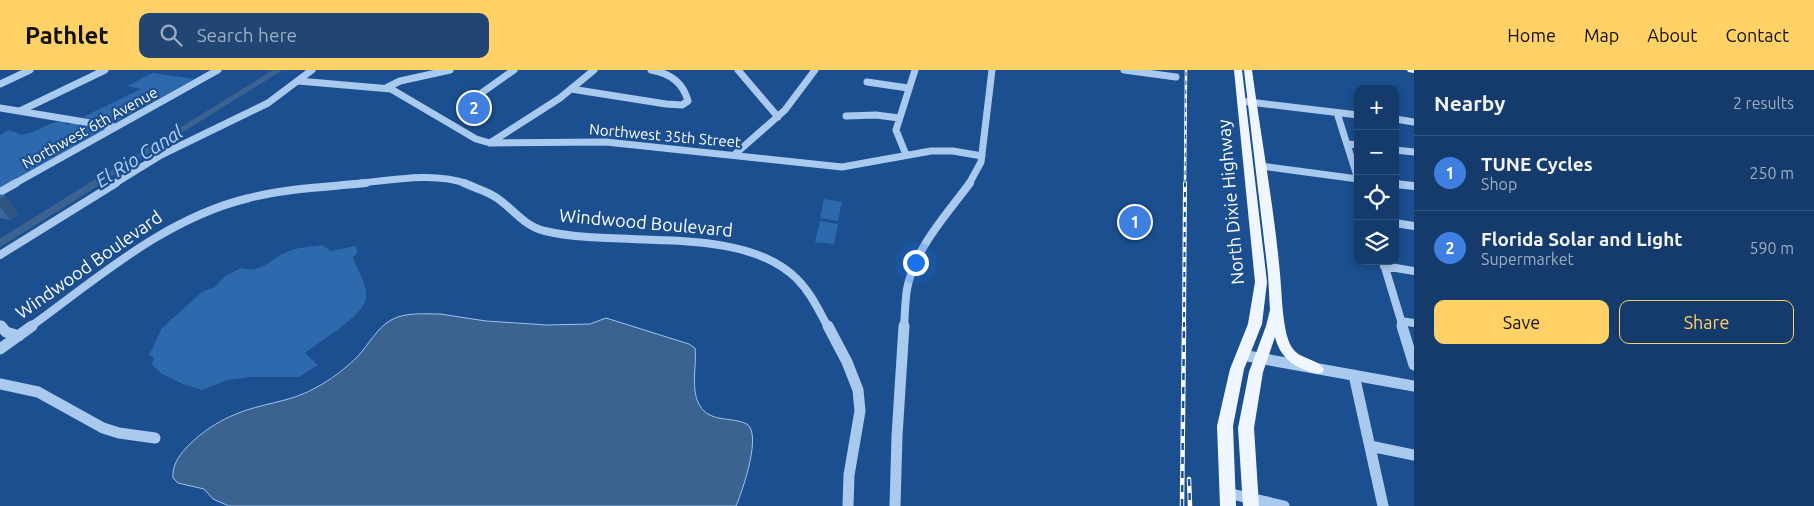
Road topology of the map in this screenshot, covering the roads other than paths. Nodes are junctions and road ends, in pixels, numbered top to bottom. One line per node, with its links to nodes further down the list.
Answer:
1 (30, 70): 19 (street)
2 (105, 70): 28 (street)
3 (218, 70): 36 (street, Northwest 6th Avenue)
4 (312, 70): 17 (street)
5 (450, 70): 20 (street)
6 (514, 70): 23 (street)
7 (594, 70): 22 (street)
8 (651, 70): 24 (street)
9 (738, 70): 32 (street)
10 (815, 70): 32 (street)
11 (914, 70): 21 (street)
12 (1124, 70): 16 (street)
13 (1238, 70): 25 (main road, North Dixie Highway)
14 (1248, 70): 25 (main road, North Dixie Highway)
15 (994, 72): 44 (street)
16 (1176, 77)
17 (298, 81): 20 (street, Northwest 35th Street); 26 (street)
18 (867, 82): 21 (street)
19 (0, 84)
20 (386, 88): 37 (street, Northwest 35th Street)
21 (908, 88): 33 (street)
22 (571, 89): 24 (street); 37 (street)
23 (480, 94)
24 (688, 98)
25 (1247, 102): 29 (street); 45 (main road, North Dixie Highway); 63 (main road, North Dixie Highway)
26 (260, 107): 53 (street)
27 (0, 108): 28 (street)
28 (20, 111): 36 (street)
29 (1337, 112): 30 (street); 38 (street)
30 (1354, 114)
31 (846, 116): 33 (street)
32 (778, 117): 43 (street)
33 (900, 118): 42 (street)
34 (1399, 120): 35 (street)
35 (1414, 122)
36 (115, 127): 50 (street, Northwest 6th Avenue)
37 (490, 143): 43 (street, Northwest 35th Street)
38 (1347, 144): 39 (street); 46 (street)
39 (1354, 145)
40 (1399, 150): 41 (street)
41 (1414, 152)
42 (906, 155): 43 (street, Northwest 35th Street); 44 (street, Northwest 35th Street)
43 (734, 156)
44 (982, 156): 76 (street)
45 (1260, 166): 47 (street); 57 (main road, North Dixie Highway)
46 (1357, 175)
47 (1354, 178)
48 (1399, 184): 49 (street)
49 (1414, 186)
50 (0, 192)
51 (1399, 224): 52 (street)
52 (1414, 226)
53 (0, 255)
54 (1383, 265): 58 (street)
55 (1387, 265): 56 (street)
56 (1414, 271)
57 (1276, 310): 64 (main road, North Dixie Highway); 66 (main road)
58 (1401, 321): 59 (street); 65 (street)
59 (1414, 323)
60 (0, 325): 61 (street)
61 (19, 336): 62 (street, Windwood Boulevard); 75 (street, Windwood Boulevard)
62 (2, 346)
63 (1242, 355): 64 (street); 73 (main road, North Dixie Highway)
64 (1260, 358): 66 (street); 74 (main road, North Dixie Highway)
65 (1414, 365)
66 (1317, 369): 67 (street)
67 (1354, 376): 69 (street); 71 (street)
68 (0, 384): 70 (street)
69 (1414, 386)
70 (155, 438)
71 (1370, 446): 72 (street); 78 (street)
72 (1414, 455)
73 (1228, 500): 74 (street)
74 (1250, 502): 77 (street)
75 (848, 506)
76 (895, 506)
77 (1284, 506)
78 (1383, 506)

